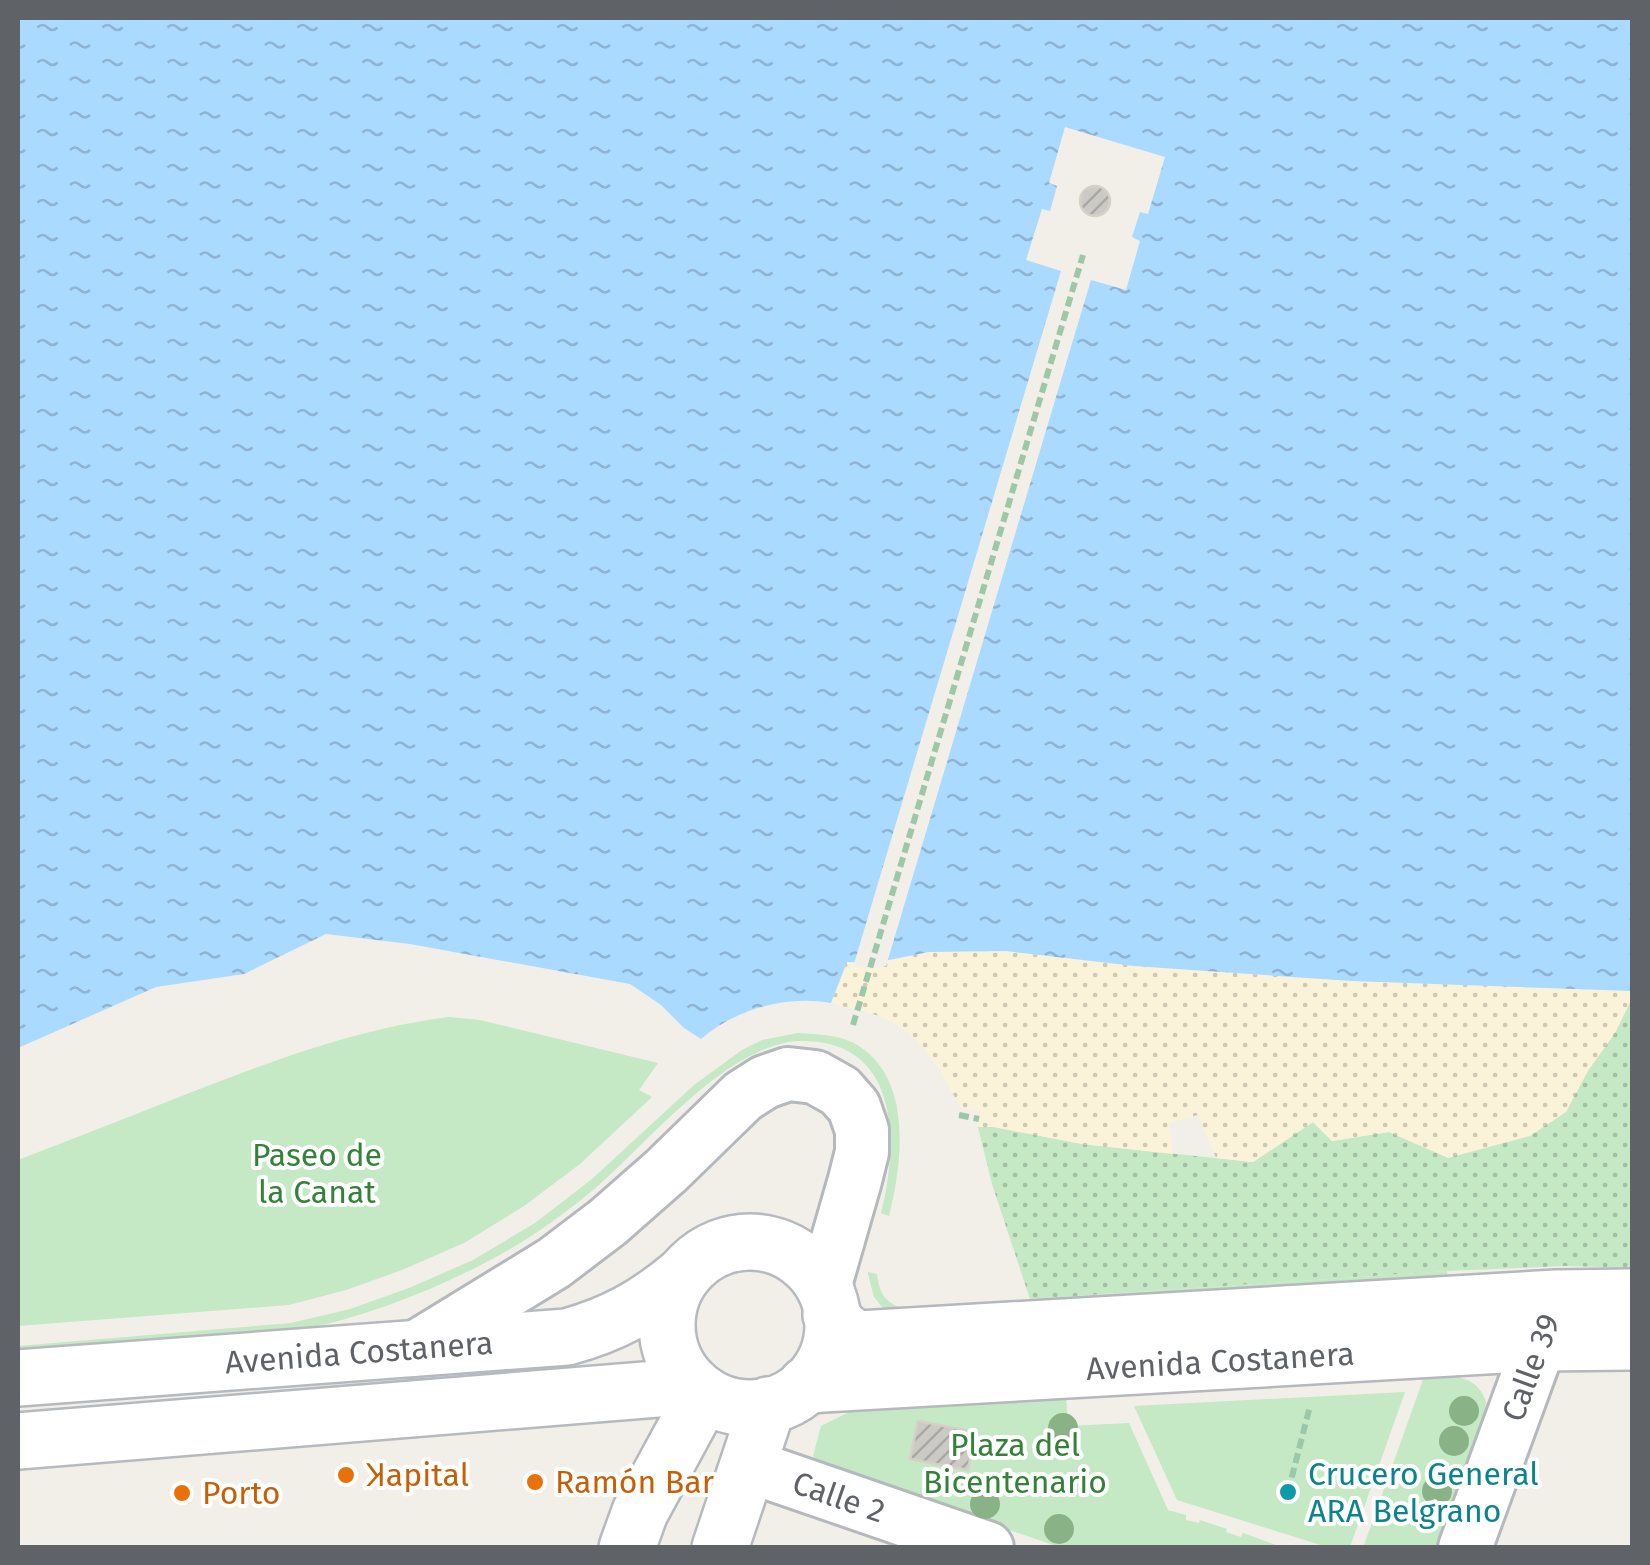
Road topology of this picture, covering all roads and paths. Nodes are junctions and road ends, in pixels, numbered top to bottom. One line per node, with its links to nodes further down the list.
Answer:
1 (1082, 254): 2 (path)
2 (853, 1025)
3 (960, 1115): 4 (path)
4 (979, 1119)
5 (682, 1275): 7 (main road); 10 (main road, Avenida Costanera); 12 (main road)
6 (1632, 1297): 8 (main road, Avenida Costanera)
7 (828, 1301): 8 (main road, Avenida Costanera); 10 (street); 13 (main road)
8 (1548, 1320): 9 (main road, Avenida Costanera); 13 (main road, Avenida Costanera); 21 (street, Calle 39)
9 (1632, 1342)
10 (412, 1350): 11 (main road, Avenida Costanera)
11 (18, 1378)
12 (699, 1390): 13 (main road); 15 (main road, Avenida Costanera); 18 (main road)
13 (787, 1395): 16 (main road)
14 (1312, 1397): 17 (path)
15 (18, 1441)
16 (748, 1466): 19 (main road); 20 (street, Calle 2)
17 (1288, 1492)
18 (627, 1548)
19 (720, 1548)
20 (987, 1548)
21 (1465, 1548)

